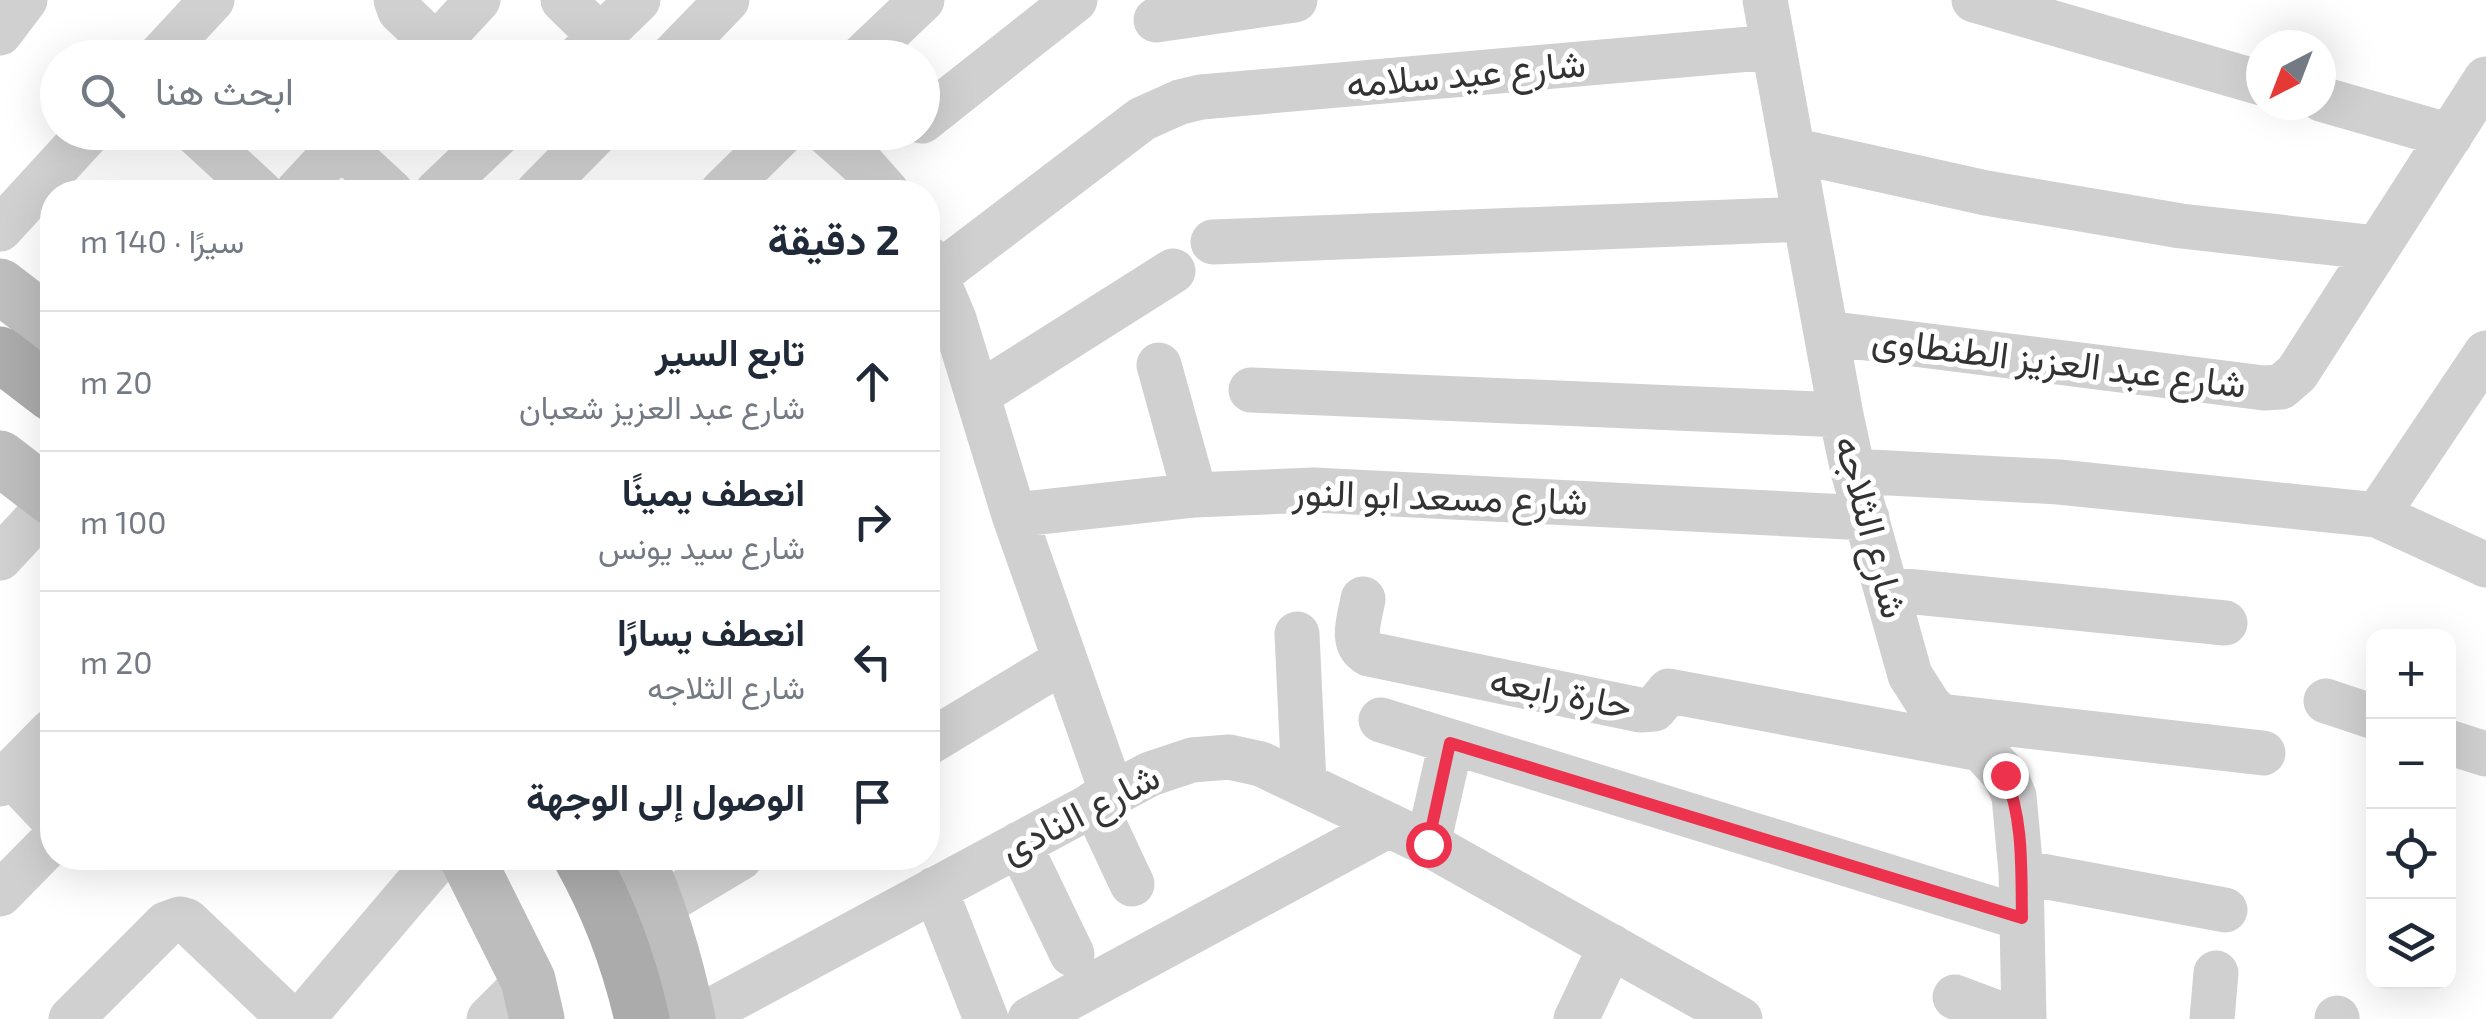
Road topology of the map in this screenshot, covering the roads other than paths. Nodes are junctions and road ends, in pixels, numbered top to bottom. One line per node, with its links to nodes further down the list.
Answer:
1 (26, 0): 14 (street)
2 (212, 0): 15 (street)
3 (396, 0): 16 (street)
4 (478, 0): 17 (street)
5 (563, 0): 18 (street)
6 (638, 0): 19 (street)
7 (727, 0): 20 (street)
8 (922, 0): 21 (street)
9 (1074, 0): 26 (street)
10 (1295, 0): 13 (street)
11 (1764, 0): 22 (street, شارع الثلاجه)
12 (1974, 0): 23 (street)
13 (1156, 20)
14 (0, 33)
15 (175, 40)
16 (422, 40)
17 (440, 40)
18 (585, 40)
19 (596, 40)
20 (688, 40)
21 (881, 40)
22 (1773, 47): 37 (street, شارع الثلاجه); 51 (street, شارع عيد سلامه)
23 (2246, 78)
24 (2486, 79): 27 (street, شارع عبد العزيز الطنطاوى)
25 (2336, 104): 27 (street)
26 (940, 107)
27 (2450, 136): 50 (street, شارع عبد العزيز الطنطاوى)
28 (72, 150): 38 (street)
29 (214, 150): 39 (street)
30 (337, 150): 40 (street)
31 (356, 150): 41 (street)
32 (481, 150): 42 (street)
33 (579, 150): 43 (street)
34 (765, 150): 44 (street)
35 (845, 150): 45 (street)
36 (896, 150): 45 (street)
37 (1792, 150): 47 (street, شارع الثلاجه); 50 (street)
38 (45, 180)
39 (247, 180)
40 (308, 180)
41 (380, 180)
42 (450, 180)
43 (550, 180)
44 (734, 180)
45 (876, 180)
46 (40, 185): 48 (street)
47 (1805, 219): 49 (street); 57 (street, شارع الثلاجه)
48 (0, 229)
49 (1213, 242)
50 (2377, 248): 57 (street, شارع عبد العزيز الطنطاوى)
51 (940, 260)
52 (1173, 271): 64 (street)
53 (0, 286): 54 (street)
54 (40, 317)
55 (0, 327): 59 (main road)
56 (941, 331): 64 (street)
57 (1826, 333): 65 (street, شارع الثلاجه)
58 (0, 354): 62 (main road)
59 (40, 358)
60 (1159, 365): 69 (street)
61 (2482, 366): 72 (street)
62 (40, 385)
63 (1251, 390): 65 (street)
64 (977, 395): 71 (street)
65 (1841, 416): 67 (street, شارع الثلاجه)
66 (0, 458): 68 (street)
67 (1853, 472): 72 (street); 73 (street, شارع الثلاجه)
68 (40, 490)
69 (1196, 495): 71 (street, شارع مسعد ابو النور); 73 (street, شارع مسعد ابو النور)
70 (40, 513): 74 (street)
71 (1014, 515): 80 (street)
72 (2376, 515): 75 (street)
73 (1866, 518): 76 (street, شارع الثلاجه)
74 (0, 558)
75 (2486, 566)
76 (1886, 589): 78 (street); 83 (street, شارع الثلاجه)
77 (1363, 600): 89 (street, حارة رابعه)
78 (2224, 623)
79 (1297, 634): 93 (street)
80 (1066, 660): 85 (street); 94 (street)
81 (2326, 701): 82 (street)
82 (2366, 714)
83 (1940, 716): 89 (street, شارع الثلاجه); 90 (street)
84 (1381, 720): 87 (street)
85 (940, 737)
86 (40, 743): 92 (street)
87 (1450, 743): 96 (street); 111 (street)
88 (2456, 745): 91 (street)
89 (1982, 750): 105 (street, شارع الثلاجه)
90 (2263, 753)
91 (2486, 754)
92 (5, 779): 95 (street)
93 (1304, 784): 94 (street, شارع النادى); 96 (street, شارع النادى)
94 (1103, 798): 97 (street, شارع النادى); 106 (street)
95 (40, 808)
96 (1408, 834): 112 (street, شارع النادى); 125 (street)
97 (1019, 844): 107 (street, شارع النادى); 113 (street)
98 (40, 853): 108 (street)
99 (429, 870): 119 (street)
100 (472, 870): 116 (street)
101 (562, 870): 121 (main road)
102 (588, 870): 122 (main road)
103 (642, 870): 109 (street)
104 (720, 870): 109 (street)
105 (2021, 872): 110 (street); 111 (street, شارع الثلاجه)
106 (1132, 884)
107 (935, 889): 123 (street, شارع النادى); 124 (street)
108 (0, 894)
109 (658, 907): 123 (street)
110 (2225, 910)
111 (2022, 918): 129 (street, شارع الثلاجه)
112 (1611, 946): 126 (street); 127 (street, شارع النادى)
113 (1072, 954)
114 (2216, 974): 130 (street)
115 (1955, 996): 128 (street)
116 (532, 1000): 120 (street)
117 (71, 1019): 118 (street)
118 (290, 1019)
119 (302, 1019)
120 (489, 1019)
121 (616, 1019)
122 (642, 1019)
123 (692, 1019)
124 (986, 1019)
125 (1030, 1019)
126 (1576, 1019)
127 (1740, 1019)
128 (2014, 1019)
129 (2024, 1019)
130 (2212, 1019)

